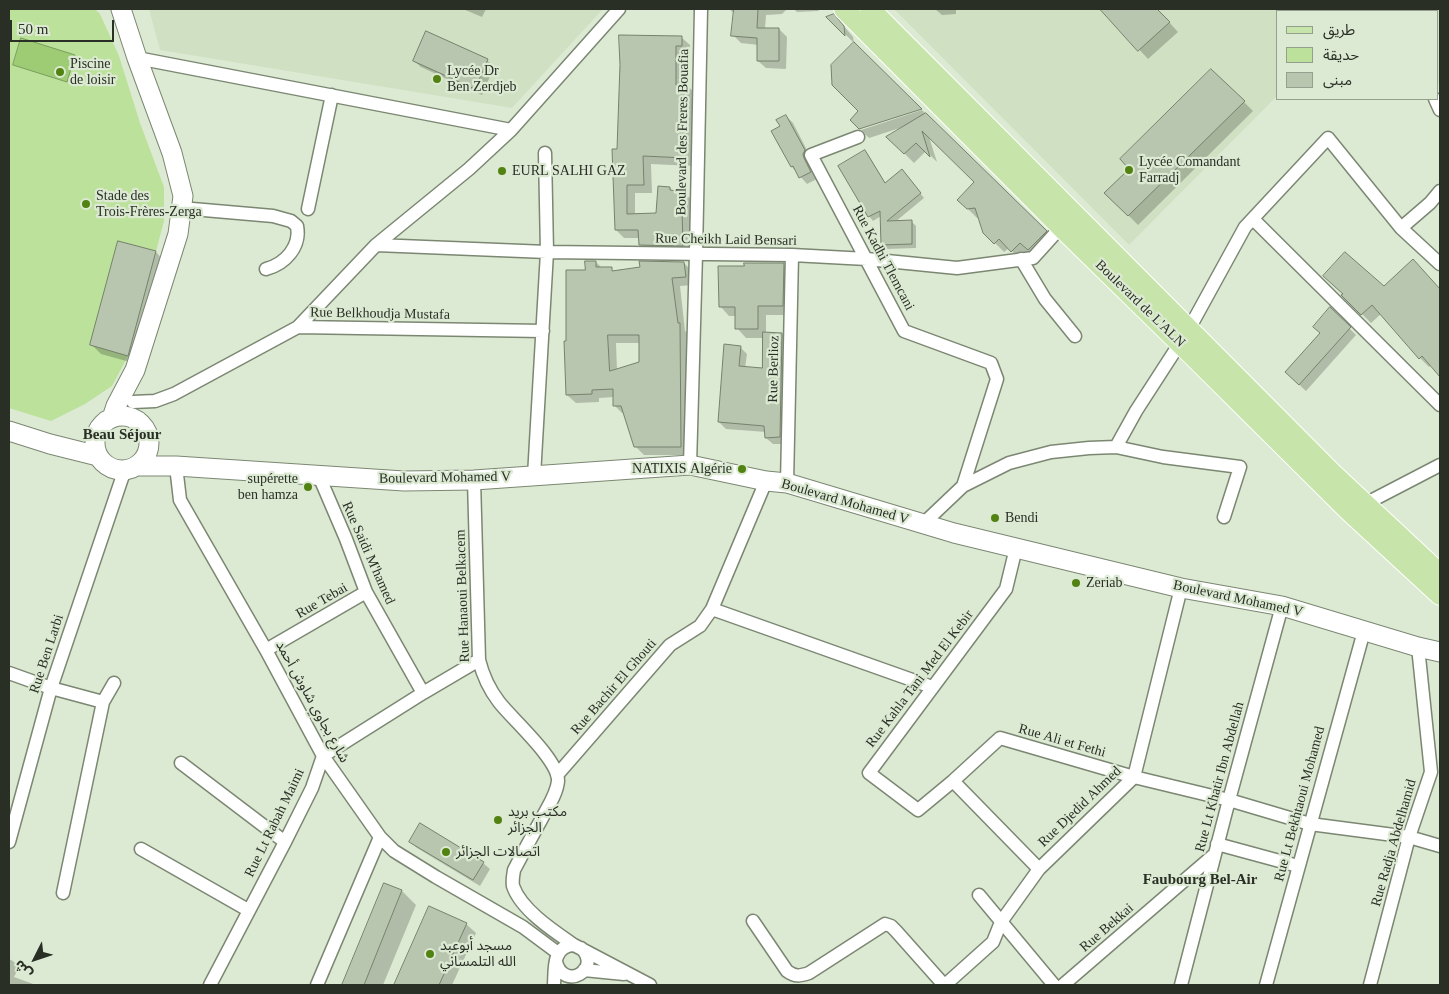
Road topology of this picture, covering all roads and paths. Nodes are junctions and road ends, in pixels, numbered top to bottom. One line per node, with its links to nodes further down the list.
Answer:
1 (121, 9): 6 (main road)
2 (619, 9): 8 (street, Rue Belkhoudja Mustafa)
3 (701, 9): 19 (street, Boulevard des Freres Bouafia)
4 (844, 9): 15 (main road, Boulevard de L'ALN)
5 (870, 9): 28 (main road, Boulevard de L'ALN)
6 (137, 58): 7 (street); 12 (main road)
7 (332, 95): 8 (street); 13 (street)
8 (511, 130): 17 (street, Rue Belkhoudja Mustafa)
9 (858, 137): 21 (street, Rue Kadhi Tlemcani)
10 (545, 153): 18 (street)
11 (1440, 191): 16 (street)
12 (181, 208): 24 (street); 29 (main road)
13 (308, 209)
14 (1253, 219): 16 (street); 28 (street); 30 (street)
15 (1061, 227): 22 (street, Rue Cheikh Laid Bensari); 28 (main road, Boulevard de L'ALN)
16 (1401, 228): 23 (street)
17 (376, 245): 18 (street, Rue Cheikh Laid Bensari); 25 (street, Rue Belkhoudja Mustafa)
18 (547, 252): 19 (street, Rue Cheikh Laid Bensari); 26 (street)
19 (696, 254): 20 (street, Rue Cheikh Laid Bensari); 37 (street, Boulevard des Freres Bouafia)
20 (792, 255): 21 (street, Rue Cheikh Laid Bensari); 45 (street, Rue Berlioz)
21 (867, 259): 22 (street, Rue Cheikh Laid Bensari); 46 (street, Rue Kadhi Tlemcani)
22 (1021, 259): 27 (street)
23 (1440, 264)
24 (266, 269)
25 (298, 327): 26 (street, Rue Belkhoudja Mustafa); 31 (street)
26 (543, 331): 42 (street)
27 (1075, 336)
28 (1185, 336): 35 (street); 47 (main road, Boulevard de L'ALN); 54 (main road, Boulevard de L'ALN)
29 (135, 370): 31 (main road); 32 (main road)
30 (1440, 405)
31 (133, 410): 32 (main road); 36 (main road)
32 (112, 418): 34 (main road)
33 (9, 431): 34 (main road)
34 (96, 447): 40 (main road)
35 (1116, 447): 46 (street); 48 (street)
36 (148, 448): 39 (main road, Boulevard Mohamed V); 40 (main road)
37 (690, 465): 42 (main road, Boulevard Mohamed V); 44 (main road, Boulevard Mohamed V)
38 (1440, 465): 47 (street)
39 (176, 466): 40 (main road, Boulevard Mohamed V); 41 (main road, Boulevard Mohamed V); 59 (street, شارع بجاوي شاوش أحمد)
40 (125, 471): 65 (street, Rue Ben Larbi)
41 (318, 476): 43 (main road, Boulevard Mohamed V); 53 (street, Rue Saidi M'hamed)
42 (534, 476): 43 (main road, Boulevard Mohamed V)
43 (474, 480): 61 (street, Rue Hanaoui Belkacem)
44 (766, 480): 45 (main road, Boulevard Mohamed V); 56 (street, Rue Bachir El Ghouti)
45 (786, 483): 49 (main road, Boulevard Mohamed V)
46 (963, 486): 49 (street)
47 (1365, 504): 51 (main road, Boulevard de L'ALN)
48 (1224, 516)
49 (923, 524): 50 (main road, Boulevard Mohamed V)
50 (1016, 548): 52 (main road, Boulevard Mohamed V); 64 (street, Rue Kahla Tani Med El Kebir)
51 (1440, 574)
52 (1181, 588): 55 (main road, Boulevard Mohamed V); 71 (street, Rue Djedid Ahmed)
53 (366, 592): 59 (street, Rue Tebai); 66 (street, Rue Saidi M'hamed)
54 (1440, 595)
55 (1282, 606): 57 (main road, Boulevard Mohamed V); 73 (street, Rue Lt Khatir Ibn Abdellah)
56 (712, 609): 64 (street); 70 (street, Rue Bachir El Ghouti)
57 (1364, 631): 58 (main road, Boulevard Mohamed V); 75 (street, Rue Lt Bekhtaoui Mohamed)
58 (1418, 647): 60 (main road, Boulevard Mohamed V); 77 (street, Rue Radja Abdelhamid)
59 (266, 650): 68 (street, شارع بجاوي شاوش أحمد)
60 (1440, 652)
61 (479, 660): 66 (street); 70 (street, Rue Hanaoui Belkacem)
62 (9, 673): 65 (street)
63 (114, 683): 67 (street)
64 (932, 687): 74 (street, Rue Kahla Tani Med El Kebir)
65 (51, 688): 67 (street); 78 (street, Rue Ben Larbi)
66 (423, 693): 68 (street)
67 (103, 702): 85 (street)
68 (323, 756): 76 (street, شارع بجاوي شاوش أحمد); 79 (street, Rue Lt Rabah Maimi)
69 (181, 763): 79 (street)
70 (557, 775): 90 (street, Rue Bachir El Ghouti)
71 (1134, 777): 72 (street, Rue Ali et Fethi); 73 (street); 84 (street, Rue Djedid Ahmed)
72 (953, 781): 74 (street, Rue Ali et Fethi); 84 (street)
73 (1229, 800): 75 (street); 82 (street, Rue Lt Khatir Ibn Abdellah)
74 (918, 810)
75 (1310, 824): 77 (street); 83 (street, Rue Lt Bekhtaoui Mohamed)
76 (380, 837): 91 (street, شارع بجاوي شاوش أحمد); 95 (street)
77 (1409, 837): 80 (street); 104 (street, Rue Radja Abdelhamid)
78 (9, 842)
79 (285, 842): 87 (street, Rue Lt Rabah Maimi)
80 (1440, 846)
81 (141, 849): 87 (street)
82 (1216, 849): 83 (street); 101 (street, Rue Bekkai); 102 (street, Rue Lt Khatir Ibn Abdellah)
83 (1298, 866): 103 (street, Rue Lt Bekhtaoui Mohamed)
84 (1039, 869): 89 (street, Rue Djedid Ahmed)
85 (62, 893)
86 (979, 895): 89 (street)
87 (248, 910): 94 (street, Rue Lt Rabah Maimi)
88 (753, 921): 99 (street)
89 (1001, 922): 99 (street, Rue Djedid Ahmed); 100 (street)
90 (578, 946): 91 (street); 92 (street); 93 (street)
91 (557, 958): 92 (street); 96 (street)
92 (582, 973): 93 (street); 97 (street)
93 (632, 975): 98 (street)
94 (210, 985)
95 (317, 985)
96 (554, 985)
97 (570, 985)
98 (650, 985)
99 (944, 985)
100 (1054, 985)
101 (1063, 985)
102 (1181, 985)
103 (1266, 985)
104 (1370, 985)

